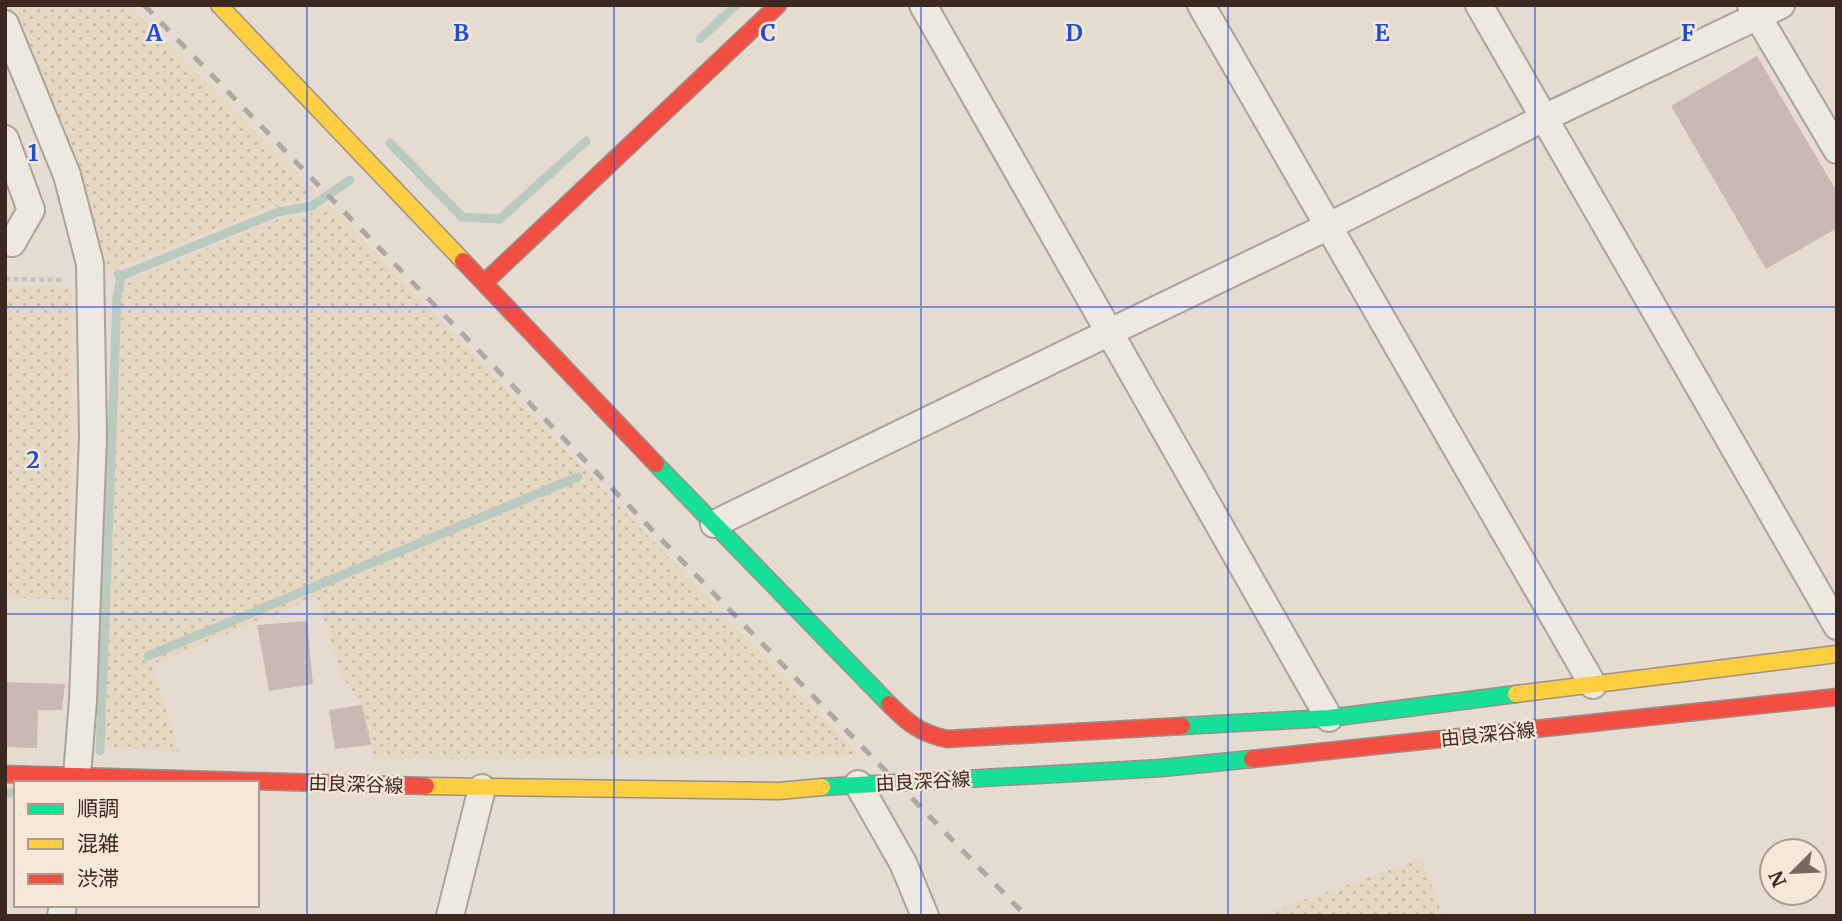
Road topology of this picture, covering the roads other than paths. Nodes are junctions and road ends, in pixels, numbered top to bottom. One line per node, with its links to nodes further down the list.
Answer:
1 (219, 5): 14 (street)
2 (778, 5): 14 (street)
3 (923, 5): 15 (street)
4 (1201, 5): 12 (street)
5 (1479, 5): 9 (street)
6 (1782, 5): 7 (street)
7 (1754, 11): 9 (street); 11 (street)
8 (5, 24): 23 (street)
9 (1544, 118): 12 (street); 17 (street)
10 (5, 139): 13 (street)
11 (1837, 150)
12 (1329, 226): 15 (street); 19 (street)
13 (5, 242)
14 (485, 282): 16 (street)
15 (1110, 330): 16 (street); 21 (street)
16 (714, 524): 21 (street)
17 (1837, 626)
18 (1837, 654): 19 (street)
19 (1593, 685): 21 (street)
20 (1837, 697): 26 (street, 由良深谷線)
21 (1329, 718)
22 (5, 774): 23 (street, 由良深谷線)
23 (81, 778): 24 (street, 由良深谷線)
24 (201, 781)
25 (259, 782): 27 (street, 由良深谷線)
26 (858, 784): 27 (street, 由良深谷線); 29 (street)
27 (482, 788): 28 (street)
28 (450, 916)
29 (925, 916)

